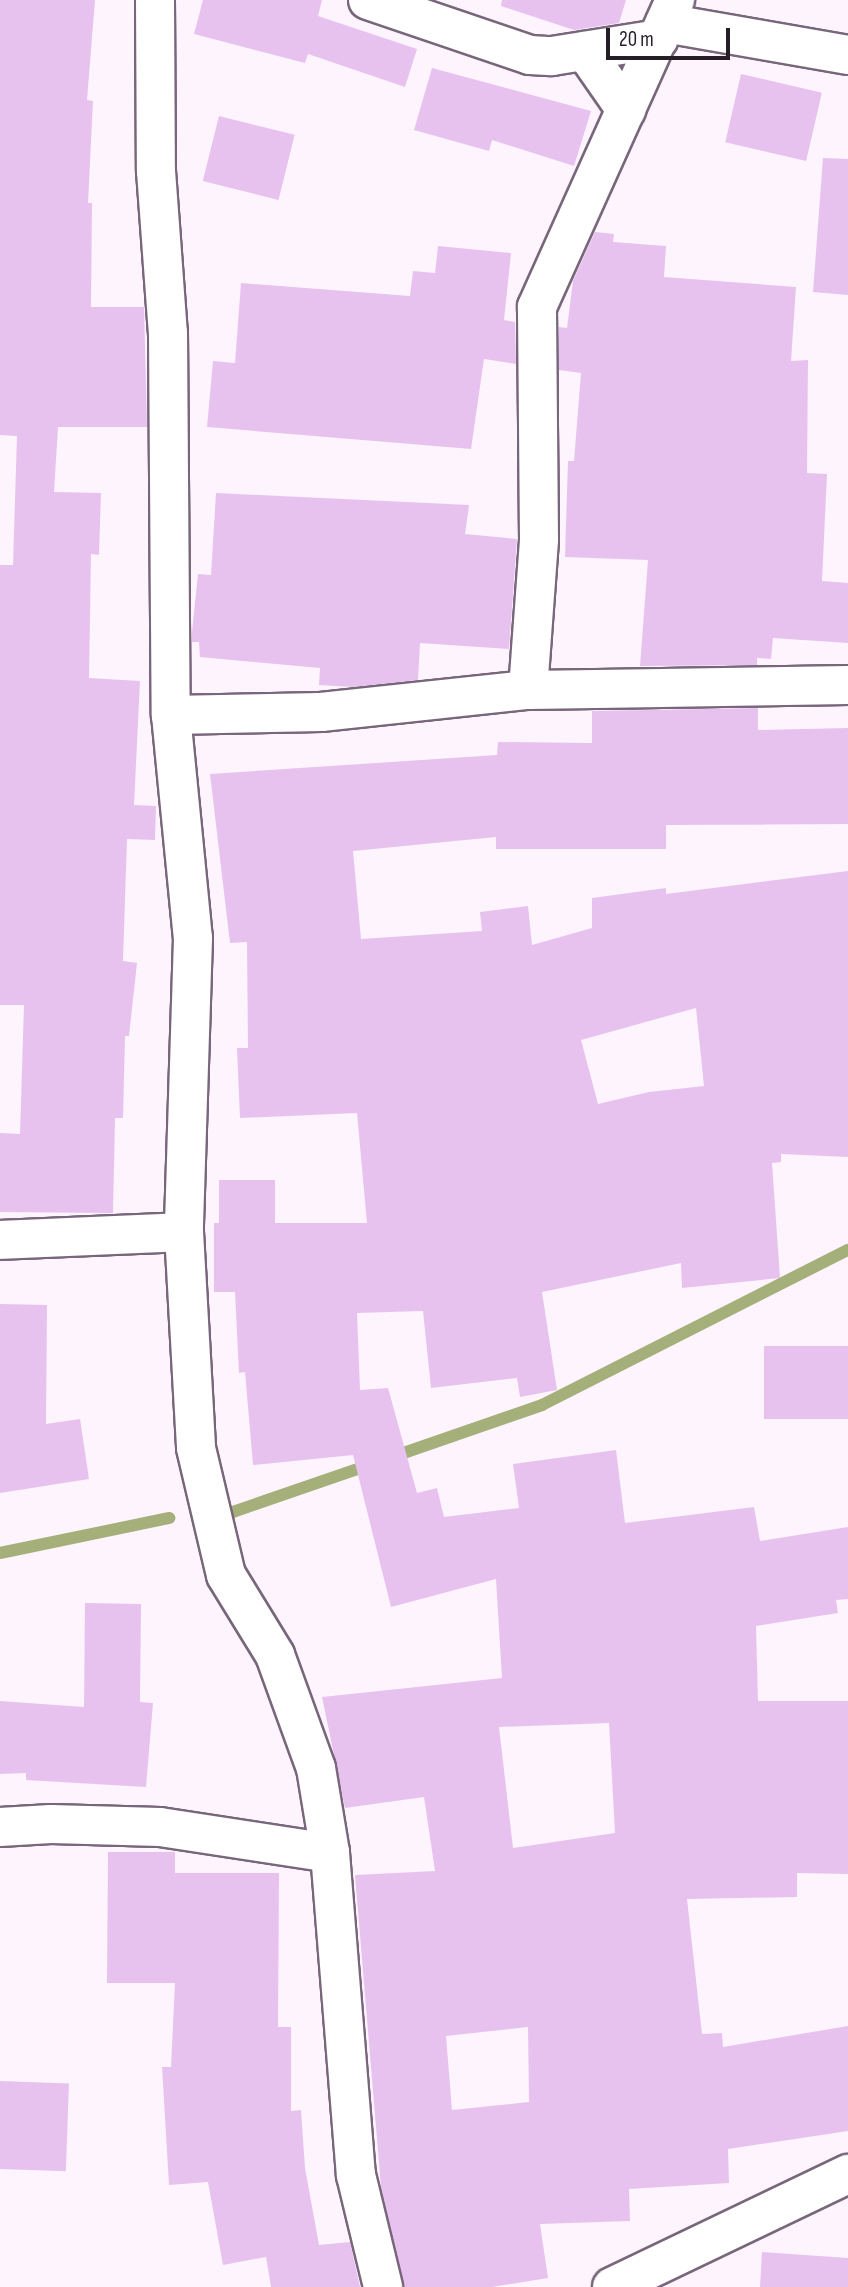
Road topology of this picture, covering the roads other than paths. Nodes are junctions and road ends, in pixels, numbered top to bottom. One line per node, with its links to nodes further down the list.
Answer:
1 (155, 0): 9 (street)
2 (368, 0): 4 (street)
3 (666, 21): 4 (street); 5 (street); 6 (street)
4 (585, 51): 6 (street)
5 (848, 55)
6 (626, 110): 8 (street)
7 (848, 685): 8 (street)
8 (527, 691): 9 (street)
9 (171, 715): 10 (street)
10 (184, 1232): 11 (street); 13 (street)
11 (0, 1240)
12 (0, 1828): 13 (street)
13 (330, 1853): 15 (street)
14 (848, 2174): 16 (street)
15 (383, 2287)
16 (612, 2287)

